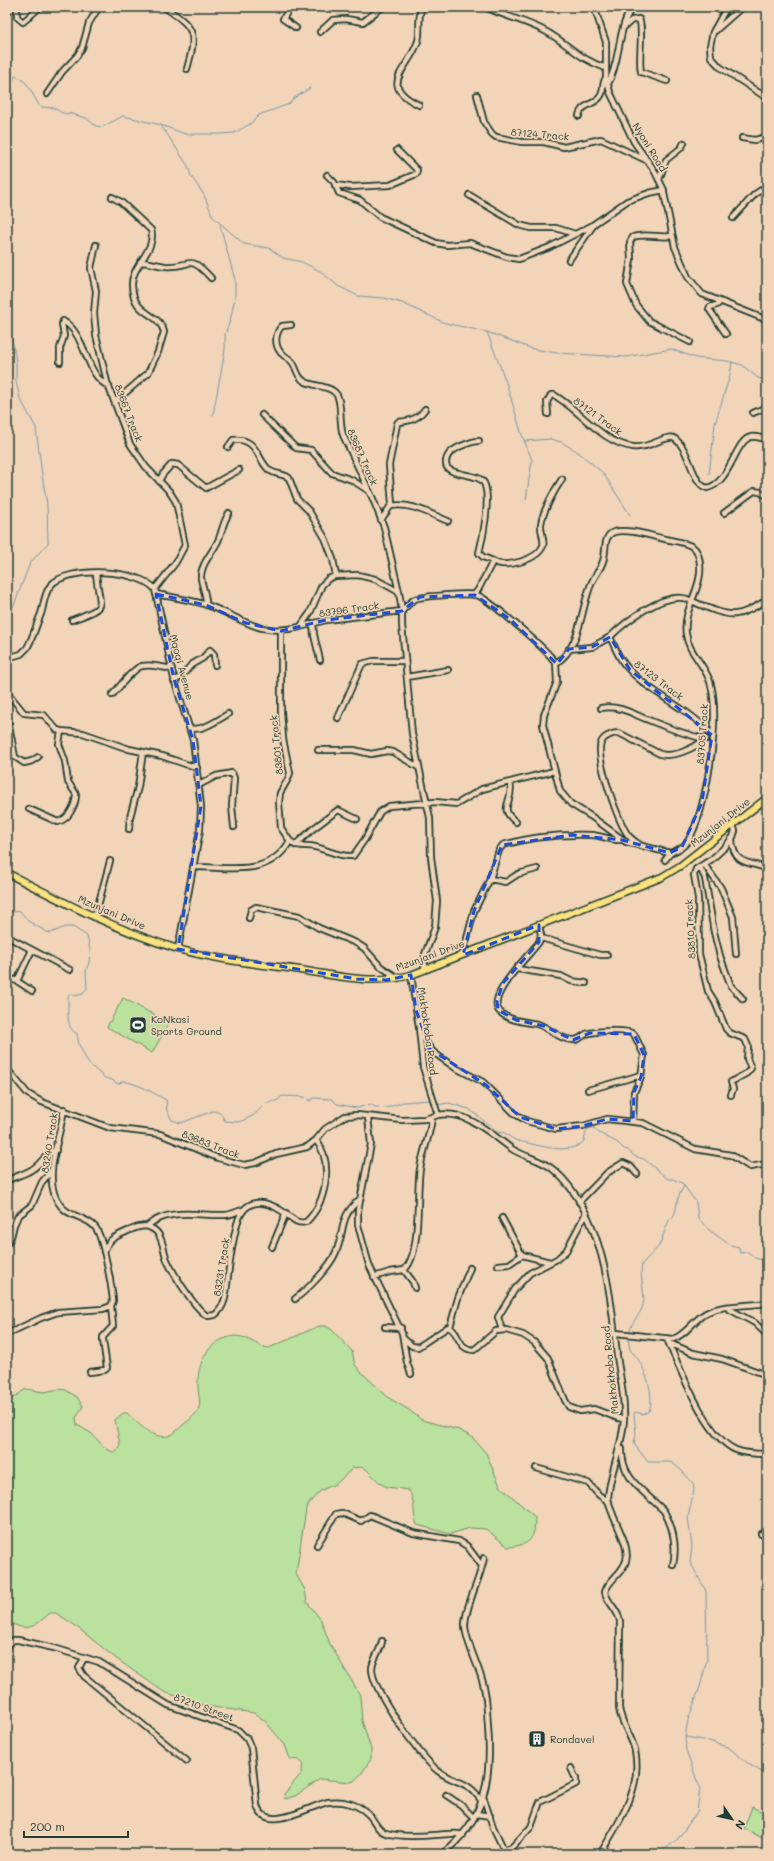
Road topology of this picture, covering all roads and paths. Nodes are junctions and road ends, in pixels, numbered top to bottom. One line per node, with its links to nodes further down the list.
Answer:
1 (17, 7): 2 (street)
2 (40, 7)
3 (99, 7): 22 (street)
4 (164, 7): 18 (street)
5 (290, 7): 14 (street)
6 (382, 7): 15 (street)
7 (422, 7): 25 (street)
8 (485, 7): 17 (street)
9 (594, 7): 17 (street, Nyoni Road)
10 (632, 7): 13 (street)
11 (727, 7): 16 (street)
12 (742, 7): 16 (street)
13 (624, 27): 20 (street); 21 (street)
14 (296, 28)
15 (320, 32)
16 (713, 32): 24 (street)
17 (606, 68): 19 (street, Nyoni Road)
18 (187, 69)
19 (606, 78): 21 (street, Nyoni Road); 26 (street)
20 (667, 80)
21 (608, 84): 31 (street, Nyoni Road)
22 (47, 94)
23 (477, 95): 31 (street, 87124 Track)
24 (767, 98)
25 (419, 106)
26 (579, 116)
27 (767, 137): 28 (street)
28 (742, 138)
29 (684, 143): 33 (street)
30 (397, 150): 34 (street)
31 (648, 161): 33 (street, Nyoni Road)
32 (327, 176): 34 (street)
33 (659, 180): 36 (street, Nyoni Road)
34 (335, 185): 41 (street)
35 (767, 186): 39 (street)
36 (664, 190): 40 (street); 42 (street, Nyoni Road)
37 (469, 195): 41 (street)
38 (112, 197): 45 (street)
39 (733, 218)
40 (594, 224): 41 (street); 44 (street)
41 (575, 234)
42 (672, 236): 47 (street, Nyoni Road); 51 (street)
43 (96, 245): 53 (street, 83667 Track)
44 (569, 260)
45 (140, 262): 46 (street); 54 (street)
46 (211, 278)
47 (720, 302): 48 (street, Nyoni Road); 50 (street)
48 (767, 320)
49 (291, 325): 66 (street, 83687 Track)
50 (726, 334)
51 (690, 342)
52 (60, 362): 53 (street)
53 (109, 386): 54 (street, 83667 Track)
54 (115, 402): 65 (street, 83667 Track)
55 (767, 407): 57 (street)
56 (425, 409): 68 (street)
57 (753, 413)
58 (548, 414): 61 (street, 87121 Track)
59 (262, 415): 66 (street)
60 (479, 440): 73 (street)
61 (767, 440)
62 (228, 447): 75 (street)
63 (239, 470): 65 (street)
64 (562, 479): 73 (street)
65 (159, 481): 76 (street, 83667 Track)
66 (369, 491): 71 (street, 83687 Track)
67 (767, 496): 70 (street)
68 (391, 506): 71 (street); 72 (street)
69 (229, 513): 82 (street)
70 (724, 513)
71 (381, 520): 77 (street, 83687 Track)
72 (448, 521)
73 (493, 561): 79 (street)
74 (96, 573): 76 (street); 84 (street); 90 (street)
75 (336, 576): 77 (street); 86 (street)
76 (154, 589): 78 (street, Mqoqi Avenue)
77 (399, 592): 83 (street, 83687 Track)
78 (156, 594): 82 (street); 95 (street, Mqoqi Avenue)
79 (474, 595): 83 (street); 93 (street)
80 (767, 600): 81 (street)
81 (693, 602): 88 (street); 89 (street, 83705 Track); 107 (street, 83705 Track)
82 (206, 605): 87 (street)
83 (402, 611): 85 (street, 83796 Track); 92 (street, 83687 Track)
84 (72, 620)
85 (313, 623): 86 (street, 83796 Track); 91 (street)
86 (300, 627): 87 (street, 83796 Track)
87 (281, 631): 127 (street, 83801 Track)
88 (610, 637): 89 (street); 107 (street, 87123 Track)
89 (570, 649): 93 (street, 83705 Track)
90 (7, 658)
91 (320, 660)
92 (405, 661): 97 (street, 83687 Track); 104 (street)
93 (556, 663): 114 (street)
94 (215, 665): 98 (street)
95 (171, 669): 98 (street, Mqoqi Avenue); 100 (street)
96 (448, 670): 97 (street)
97 (406, 677): 112 (street, 83687 Track)
98 (174, 681): 105 (street, Mqoqi Avenue)
99 (7, 692): 106 (street)
100 (112, 695)
101 (601, 708): 108 (street)
102 (228, 714): 105 (street)
103 (7, 716): 111 (street)
104 (338, 718)
105 (190, 728): 113 (street, Mqoqi Avenue)
106 (61, 731): 110 (street); 119 (street)
107 (712, 737): 108 (street); 130 (street, 83705 Track)
108 (705, 738): 129 (street)
109 (318, 750): 112 (street)
110 (143, 752): 113 (street); 124 (street)
111 (38, 757)
112 (418, 767): 118 (street, 83687 Track)
113 (197, 768): 116 (street, Mqoqi Avenue)
114 (554, 771): 115 (street); 126 (street)
115 (510, 783): 118 (street); 121 (street)
116 (199, 785): 123 (street); 134 (street, Mqoqi Avenue)
117 (767, 798): 122 (main road, Mzunjani Drive)
118 (427, 803): 128 (street); 149 (street, 83687 Track)
119 (29, 809)
120 (357, 819): 128 (street)
121 (516, 822)
122 (733, 825): 125 (street); 141 (main road, Mzunjani Drive)
123 (234, 827)
124 (130, 829)
125 (732, 839): 133 (street); 136 (street)
126 (622, 840): 129 (street); 138 (street)
127 (290, 841): 128 (street); 134 (street)
128 (295, 845)
129 (642, 846): 130 (street)
130 (670, 853): 131 (street, 83705 Track)
131 (665, 860)
132 (110, 861): 139 (street)
133 (702, 866): 147 (street); 158 (street); 163 (street, 83810 Track)
134 (192, 867): 144 (street, Mqoqi Avenue)
135 (537, 868): 138 (street)
136 (767, 868)
137 (7, 873): 139 (main road, Mzunjani Drive)
138 (490, 879): 146 (street)
139 (95, 917): 144 (main road, Mzunjani Drive)
140 (249, 918): 154 (street)
141 (539, 925): 143 (street); 146 (main road, Mzunjani Drive)
142 (8, 937): 145 (street)
143 (541, 938): 148 (street); 150 (street)
144 (178, 949): 154 (main road, Mzunjani Drive)
145 (32, 950): 151 (street); 155 (street)
146 (463, 954): 149 (main road, Mzunjani Drive)
147 (736, 954)
148 (607, 955)
149 (425, 969): 152 (main road, Mzunjani Drive)
150 (517, 969): 156 (street); 161 (street)
151 (70, 970)
152 (411, 974): 154 (main road, Mzunjani Drive); 159 (street, Makhokhoba Road)
153 (7, 978): 155 (street)
154 (398, 978)
155 (17, 982): 157 (street)
156 (586, 983)
157 (32, 991)
158 (743, 999)
159 (416, 1010): 165 (street, Makhokhoba Road); 168 (street)
160 (7, 1069): 164 (street, 83683 Track)
161 (641, 1075): 162 (street); 168 (street)
162 (588, 1090)
163 (730, 1094)
164 (64, 1109): 169 (street, 83683 Track); 170 (street, 83240 Track)
165 (438, 1116): 167 (street, 83683 Track); 176 (street, Makhokhoba Road)
166 (368, 1117): 167 (street, 83683 Track); 169 (street, 83683 Track); 175 (street)
167 (432, 1118): 189 (street)
168 (634, 1121): 171 (street)
169 (316, 1140): 179 (street)
170 (56, 1150): 172 (street, 83240 Track); 174 (street)
171 (767, 1164)
172 (52, 1170): 182 (street); 184 (street, 83240 Track)
173 (637, 1174): 176 (street)
174 (7, 1181)
175 (360, 1199): 190 (street); 192 (street)
176 (579, 1202): 178 (street, Makhokhoba Road)
177 (243, 1210): 179 (street); 181 (street); 181 (street, 83231 Track)
178 (586, 1213): 186 (street); 200 (street, Makhokhoba Road)
179 (286, 1214): 183 (street)
180 (502, 1218): 185 (street)
181 (147, 1226): 184 (street)
182 (7, 1244)
183 (272, 1247)
184 (104, 1252): 194 (street)
185 (522, 1254): 186 (street); 187 (street)
186 (550, 1262): 199 (street)
187 (498, 1265)
188 (470, 1268): 197 (street)
189 (404, 1270): 190 (street); 191 (street)
190 (374, 1277): 198 (street)
191 (415, 1288)
192 (295, 1298)
193 (767, 1303): 195 (street)
194 (111, 1306): 201 (street); 205 (street)
195 (727, 1308): 202 (street); 204 (street)
196 (385, 1327): 198 (street)
197 (450, 1327): 199 (street); 203 (street)
198 (401, 1328): 203 (street)
199 (502, 1330): 208 (street)
200 (616, 1333): 204 (street); 208 (street, Makhokhoba Road)
201 (7, 1334)
202 (767, 1335)
203 (404, 1339): 206 (street)
204 (668, 1341): 207 (street); 210 (street)
205 (90, 1372)
206 (411, 1374)
207 (767, 1375)
208 (624, 1419): 209 (street, Makhokhoba Road)
209 (621, 1443): 212 (street, Makhokhoba Road); 217 (street)
210 (767, 1454)
211 (536, 1468): 212 (street)
212 (609, 1502): 235 (street, Makhokhoba Road)
213 (767, 1532): 214 (street)
214 (761, 1534)
215 (317, 1544): 218 (street)
216 (484, 1558): 218 (street)
217 (673, 1565)
218 (482, 1566): 227 (street)
219 (7, 1639): 220 (street, 87210 Street)
220 (14, 1640): 222 (street); 223 (street, 87210 Street)
221 (382, 1640): 227 (street)
222 (7, 1647)
223 (84, 1658): 224 (street); 230 (street, 87210 Street)
224 (187, 1761)
225 (571, 1768): 231 (street)
226 (446, 1795): 228 (street)
227 (483, 1801): 228 (street); 229 (street)
228 (476, 1816): 229 (street); 230 (street)
229 (490, 1816): 231 (street)
230 (462, 1836): 234 (street)
231 (505, 1852)
232 (308, 1854): 233 (street)
233 (318, 1854)
234 (442, 1854)
235 (600, 1854)

